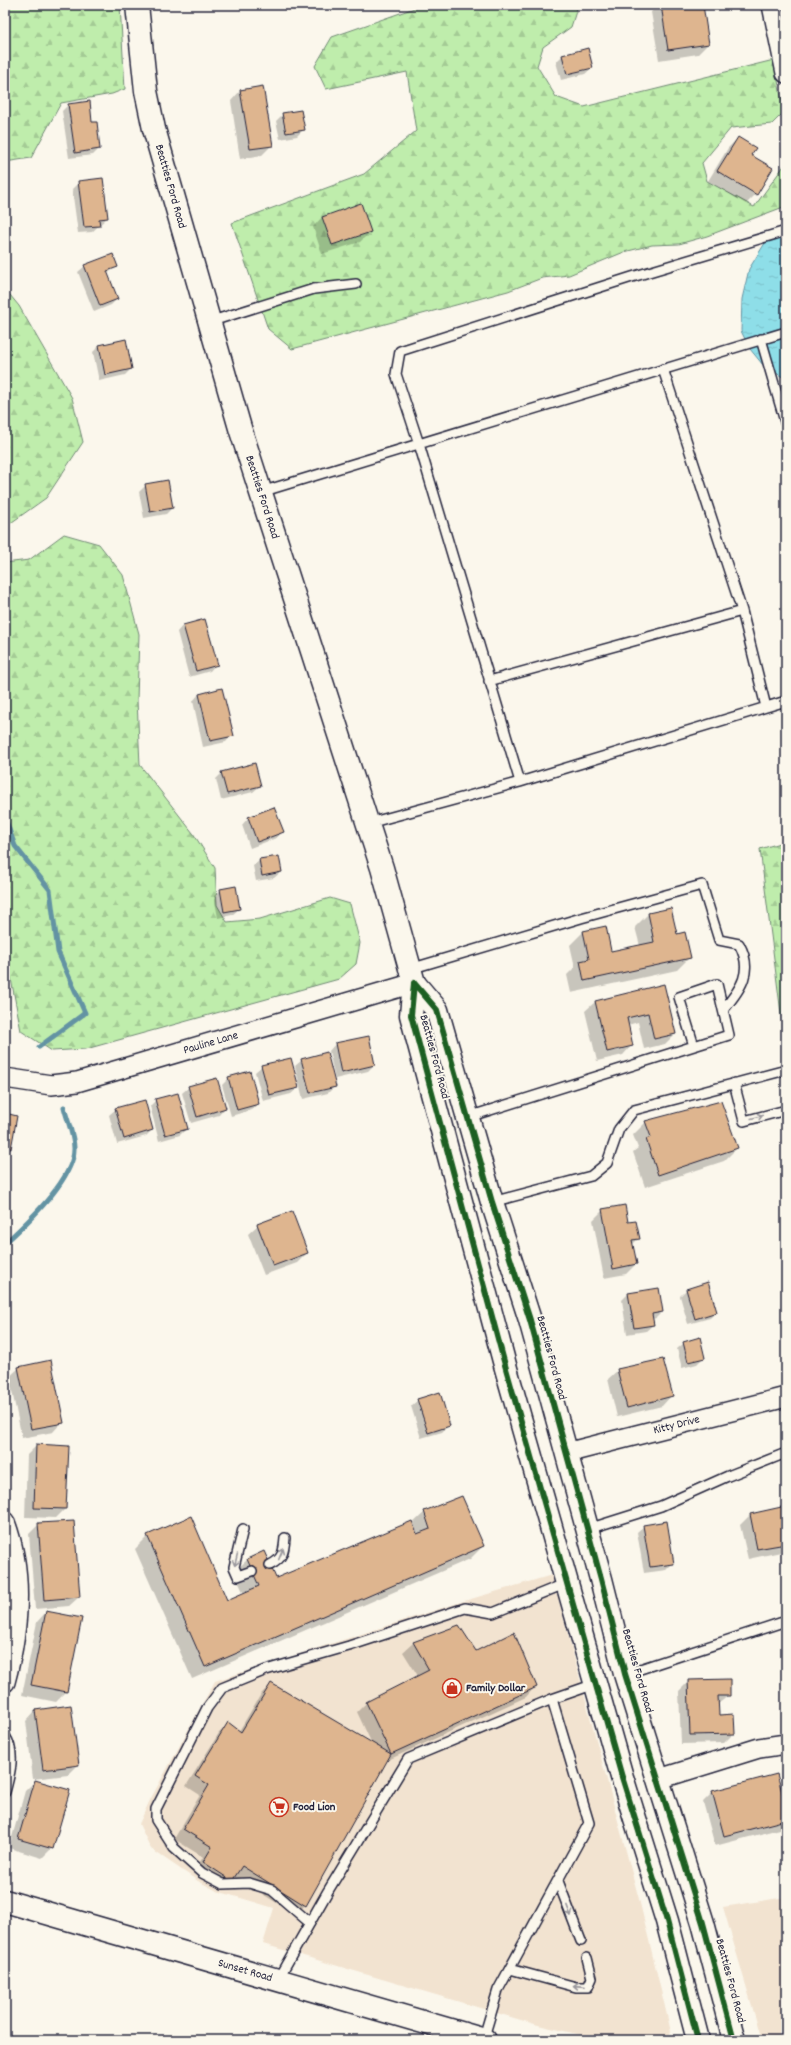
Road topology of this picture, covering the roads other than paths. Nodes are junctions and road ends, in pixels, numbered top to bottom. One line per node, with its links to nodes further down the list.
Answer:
1 (137, 5): 6 (main road, Beatties Ford Road)
2 (772, 5): 3 (street)
3 (786, 73)
4 (786, 231): 11 (lane)
5 (356, 284): 6 (lane)
6 (209, 322): 12 (main road, Beatties Ford Road)
7 (786, 332): 8 (lane)
8 (761, 339): 9 (lane); 10 (lane)
9 (663, 369): 11 (lane); 13 (lane)
10 (786, 424)
11 (419, 444): 12 (lane); 14 (lane)
12 (261, 492): 18 (main road, Beatties Ford Road)
13 (742, 611): 14 (lane); 16 (lane)
14 (489, 681): 17 (lane)
15 (786, 701): 16 (lane)
16 (766, 707): 17 (lane)
17 (520, 782): 18 (lane)
18 (369, 823): 19 (main road, Beatties Ford Road)
19 (412, 976): 20 (lane); 23 (street, Pauline Lane); 26 (main road, Beatties Ford Road); 37 (main road, Beatties Ford Road)
20 (723, 1010): 21 (lane); 21 (lane)
21 (694, 1046): 26 (lane)
22 (786, 1070): 24 (lane)
23 (5, 1078)
24 (734, 1083): 25 (lane, one-way to 25); 27 (lane)
25 (786, 1110)
26 (468, 1117): 27 (main road, Beatties Ford Road)
27 (492, 1202): 29 (main road, Beatties Ford Road)
28 (786, 1397): 29 (street, Kitty Drive)
29 (566, 1453): 33 (main road, Beatties Ford Road)
30 (786, 1453): 33 (lane)
31 (5, 1522): 39 (street)
32 (243, 1529): 36 (lane, one-way to 36)
33 (588, 1529): 40 (main road, Beatties Ford Road)
34 (285, 1538): 35 (lane, one-way to 34)
35 (270, 1565)
36 (252, 1571)
37 (567, 1583): 42 (main road, Beatties Ford Road); 50 (lane)
38 (786, 1621): 40 (lane)
39 (8, 1662): 41 (street)
40 (625, 1674): 46 (main road, Beatties Ford Road)
41 (5, 1682)
42 (595, 1684): 43 (lane); 56 (main road, Beatties Ford Road)
43 (552, 1700): 48 (lane); 50 (lane)
44 (5, 1736): 47 (lane)
45 (786, 1744): 46 (street)
46 (659, 1779): 57 (main road, Beatties Ford Road)
47 (5, 1792)
48 (558, 1881): 51 (lane, one-way to 51); 53 (lane)
49 (5, 1901): 54 (main road, Sunset Road)
50 (310, 1923): 54 (lane)
51 (581, 1940)
52 (587, 1958): 53 (lane, one-way to 53)
53 (510, 1969): 55 (lane)
54 (278, 1979): 55 (main road, Sunset Road)
55 (484, 2040)
56 (698, 2040)
57 (734, 2040)

